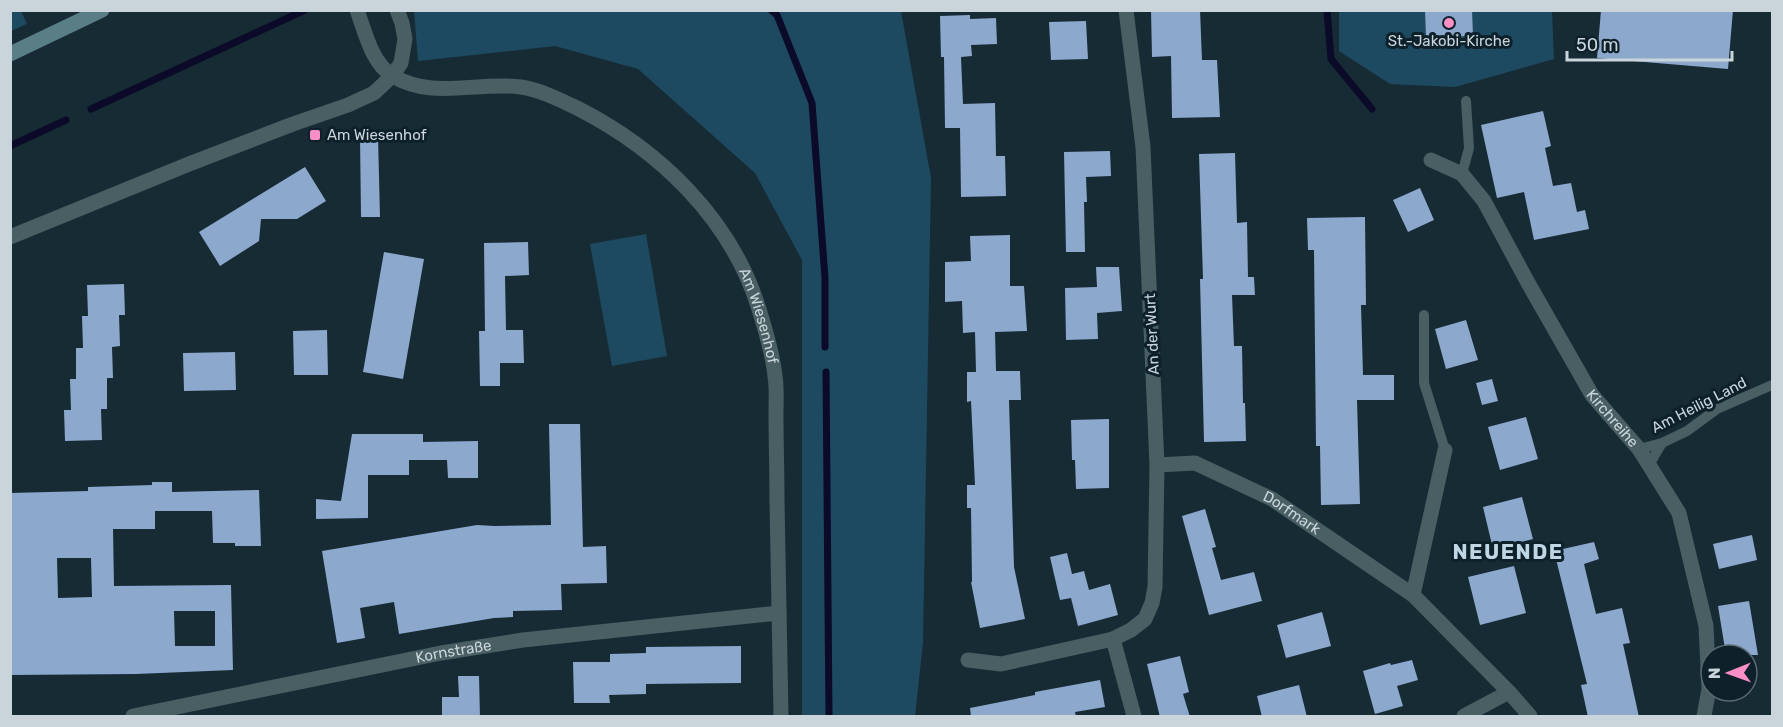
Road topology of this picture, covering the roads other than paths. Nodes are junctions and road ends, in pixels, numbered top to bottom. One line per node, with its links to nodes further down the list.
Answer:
1 (102, 10): 5 (main road)
2 (357, 10): 6 (street)
3 (397, 10): 6 (street)
4 (1126, 10): 16 (street, An der Wurt)
5 (14, 52)
6 (392, 76): 10 (street); 19 (street, Am Wiesenhof)
7 (1466, 101): 9 (lane)
8 (1431, 160): 9 (street, Kirchreihe)
9 (1462, 174): 14 (street, Kirchreihe)
10 (10, 237)
11 (1424, 315): 15 (lane)
12 (1773, 385): 13 (lane, Am Heilig Land)
13 (1662, 443): 14 (lane, Am Heilig Land); 17 (lane)
14 (1639, 449): 17 (street, Kirchreihe)
15 (1445, 450): 18 (street)
16 (1157, 465): 18 (street, Dorfmark); 20 (street, An der Wurt)
17 (1649, 465): 28 (street, Kirchreihe)
18 (1413, 595): 22 (street, Dorfmark)
19 (779, 613): 23 (street, Kornstraße); 24 (street, Am Wiesenhof)
20 (1113, 639): 21 (street, An der Wurt); 25 (street)
21 (968, 660)
22 (1509, 692): 26 (street); 27 (street, Dorfmark)
23 (133, 717)
24 (781, 717)
25 (1134, 717)
26 (1464, 717)
27 (1530, 717)
28 (1704, 717)

